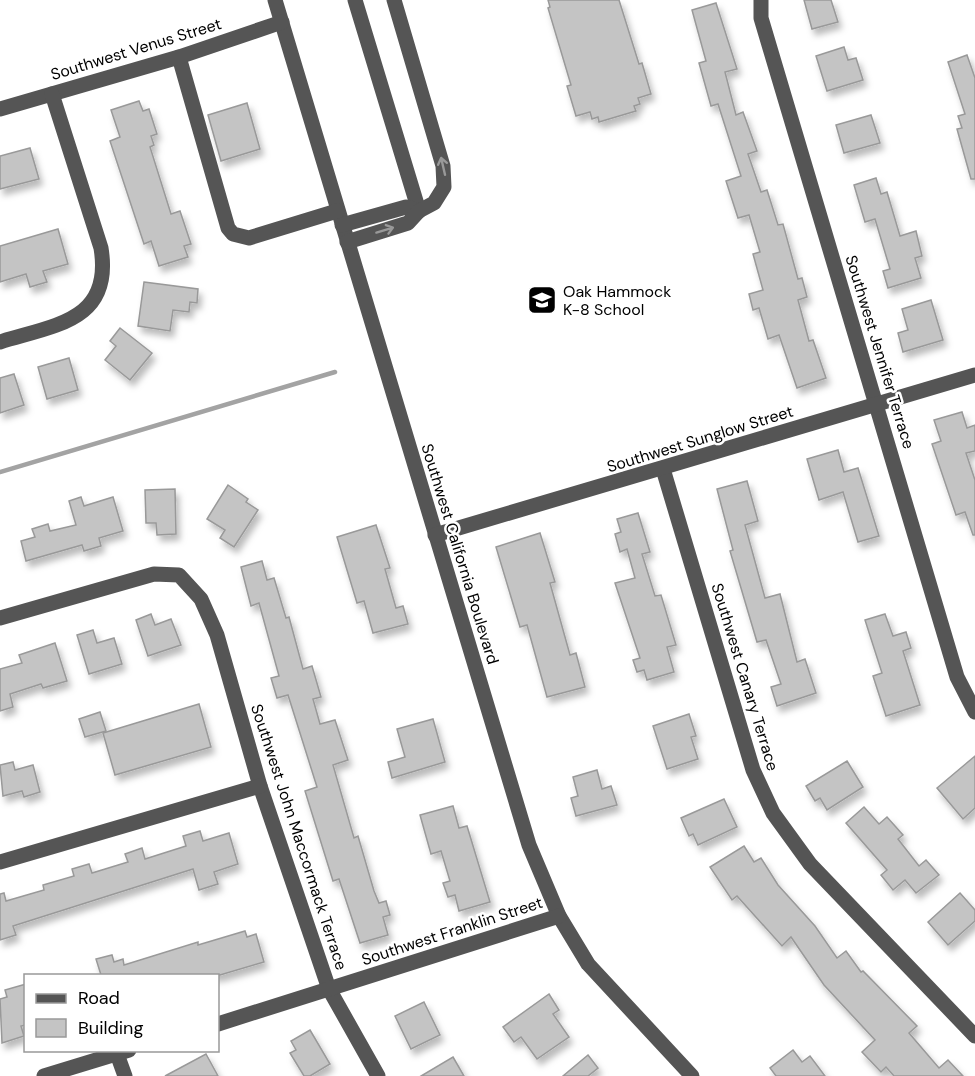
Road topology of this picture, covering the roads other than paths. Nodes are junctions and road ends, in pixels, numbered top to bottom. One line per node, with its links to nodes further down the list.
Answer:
1 (275, 0): 5 (street, Southwest California Boulevard)
2 (355, 0): 9 (street)
3 (394, 0): 9 (street, one-way to 3)
4 (761, 0): 14 (street, Southwest Jennifer Terrace)
5 (282, 22): 6 (street, Southwest Venus Street); 10 (street, Southwest California Boulevard)
6 (178, 57): 7 (street, Southwest Venus Street); 10 (street)
7 (51, 94): 8 (street, Southwest Venus Street); 12 (street)
8 (0, 109)
9 (419, 211): 10 (street); 11 (street, one-way to 9)
10 (340, 218): 11 (street, Southwest California Boulevard)
11 (347, 242): 16 (street, Southwest California Boulevard)
12 (0, 342)
13 (975, 375): 14 (street, Southwest Sunglow Street)
14 (878, 404): 15 (street, Southwest Sunglow Street); 18 (street, Southwest Jennifer Terrace)
15 (663, 469): 16 (street, Southwest Sunglow Street); 24 (street, Southwest Canary Terrace)
16 (435, 535): 21 (street, Southwest California Boulevard)
17 (0, 618): 19 (street, Southwest John Maccormack Terrace)
18 (975, 712)
19 (260, 786): 20 (street); 22 (street, Southwest John Maccormack Terrace)
20 (0, 862)
21 (559, 916): 22 (street, Southwest Franklin Street); 29 (street, Southwest California Boulevard)
22 (329, 989): 23 (street, Southwest Franklin Street); 28 (street, Southwest John Maccormack Terrace)
23 (219, 1024)
24 (975, 1036)
25 (123, 1052): 26 (street); 27 (street)
26 (44, 1076)
27 (125, 1076)
28 (378, 1076)
29 (692, 1076)

